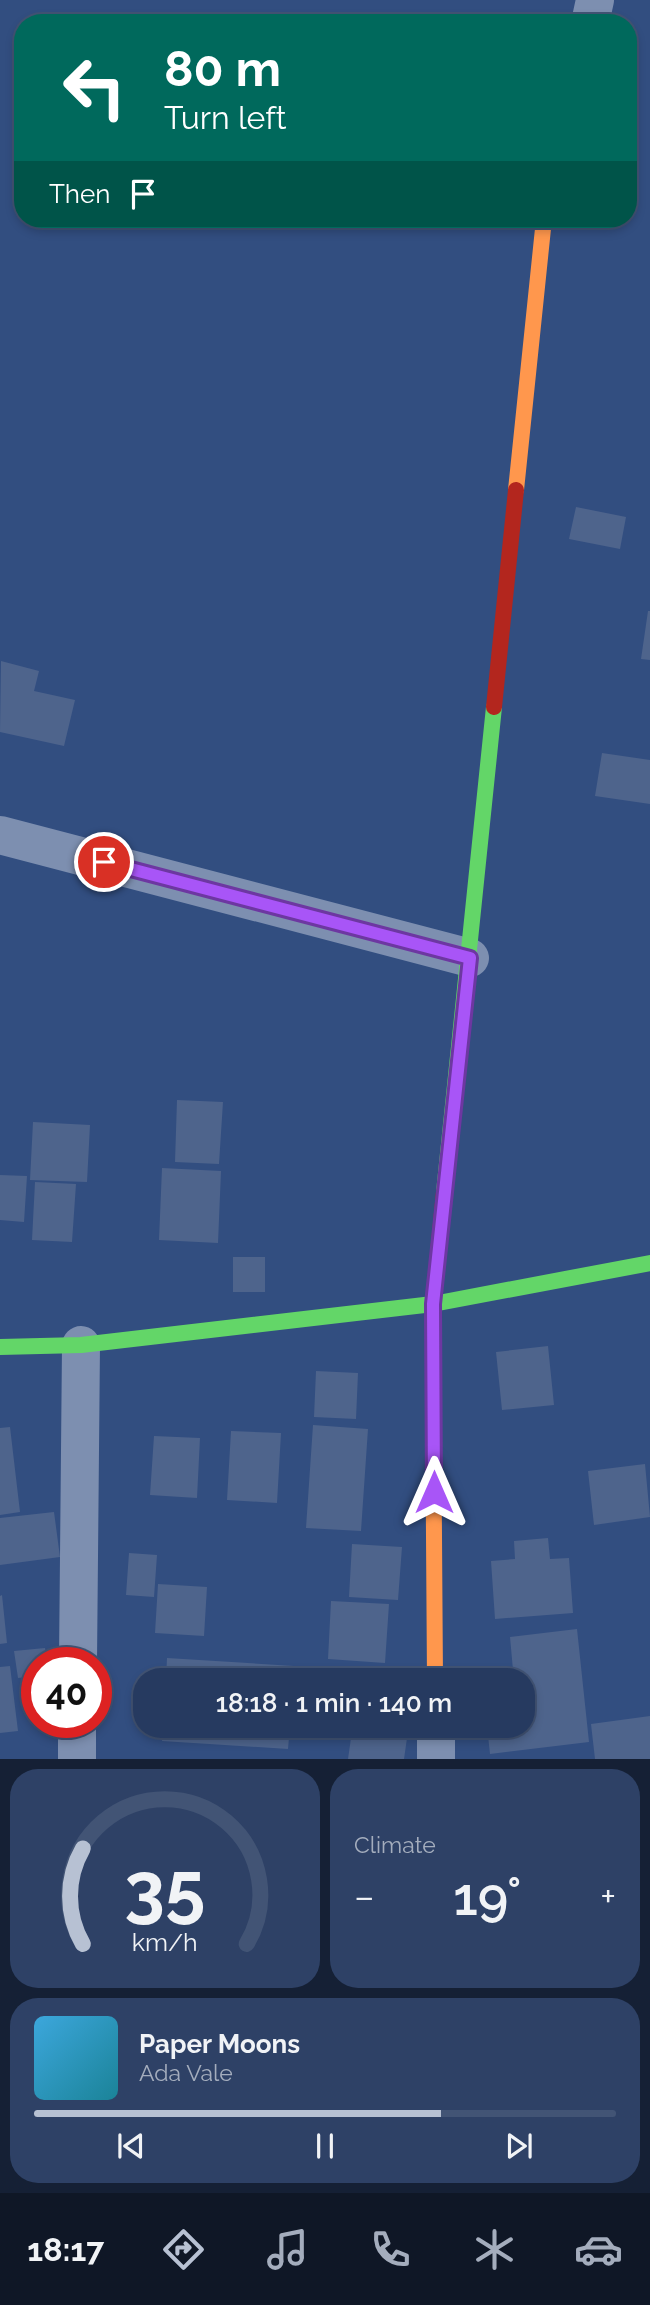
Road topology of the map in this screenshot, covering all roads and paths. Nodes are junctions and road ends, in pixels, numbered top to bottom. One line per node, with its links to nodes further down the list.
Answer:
1 (543, 228): 3 (main road)
2 (0, 835): 3 (street)
3 (470, 958): 5 (main road)
4 (650, 1263): 5 (main road)
5 (433, 1304): 6 (main road); 9 (main road)
6 (81, 1345): 7 (main road); 8 (street)
7 (0, 1347)
8 (78, 1647)
9 (435, 1668)
10 (77, 1738): 12 (street)
11 (436, 1738): 13 (street)
12 (77, 1759)
13 (436, 1759)

